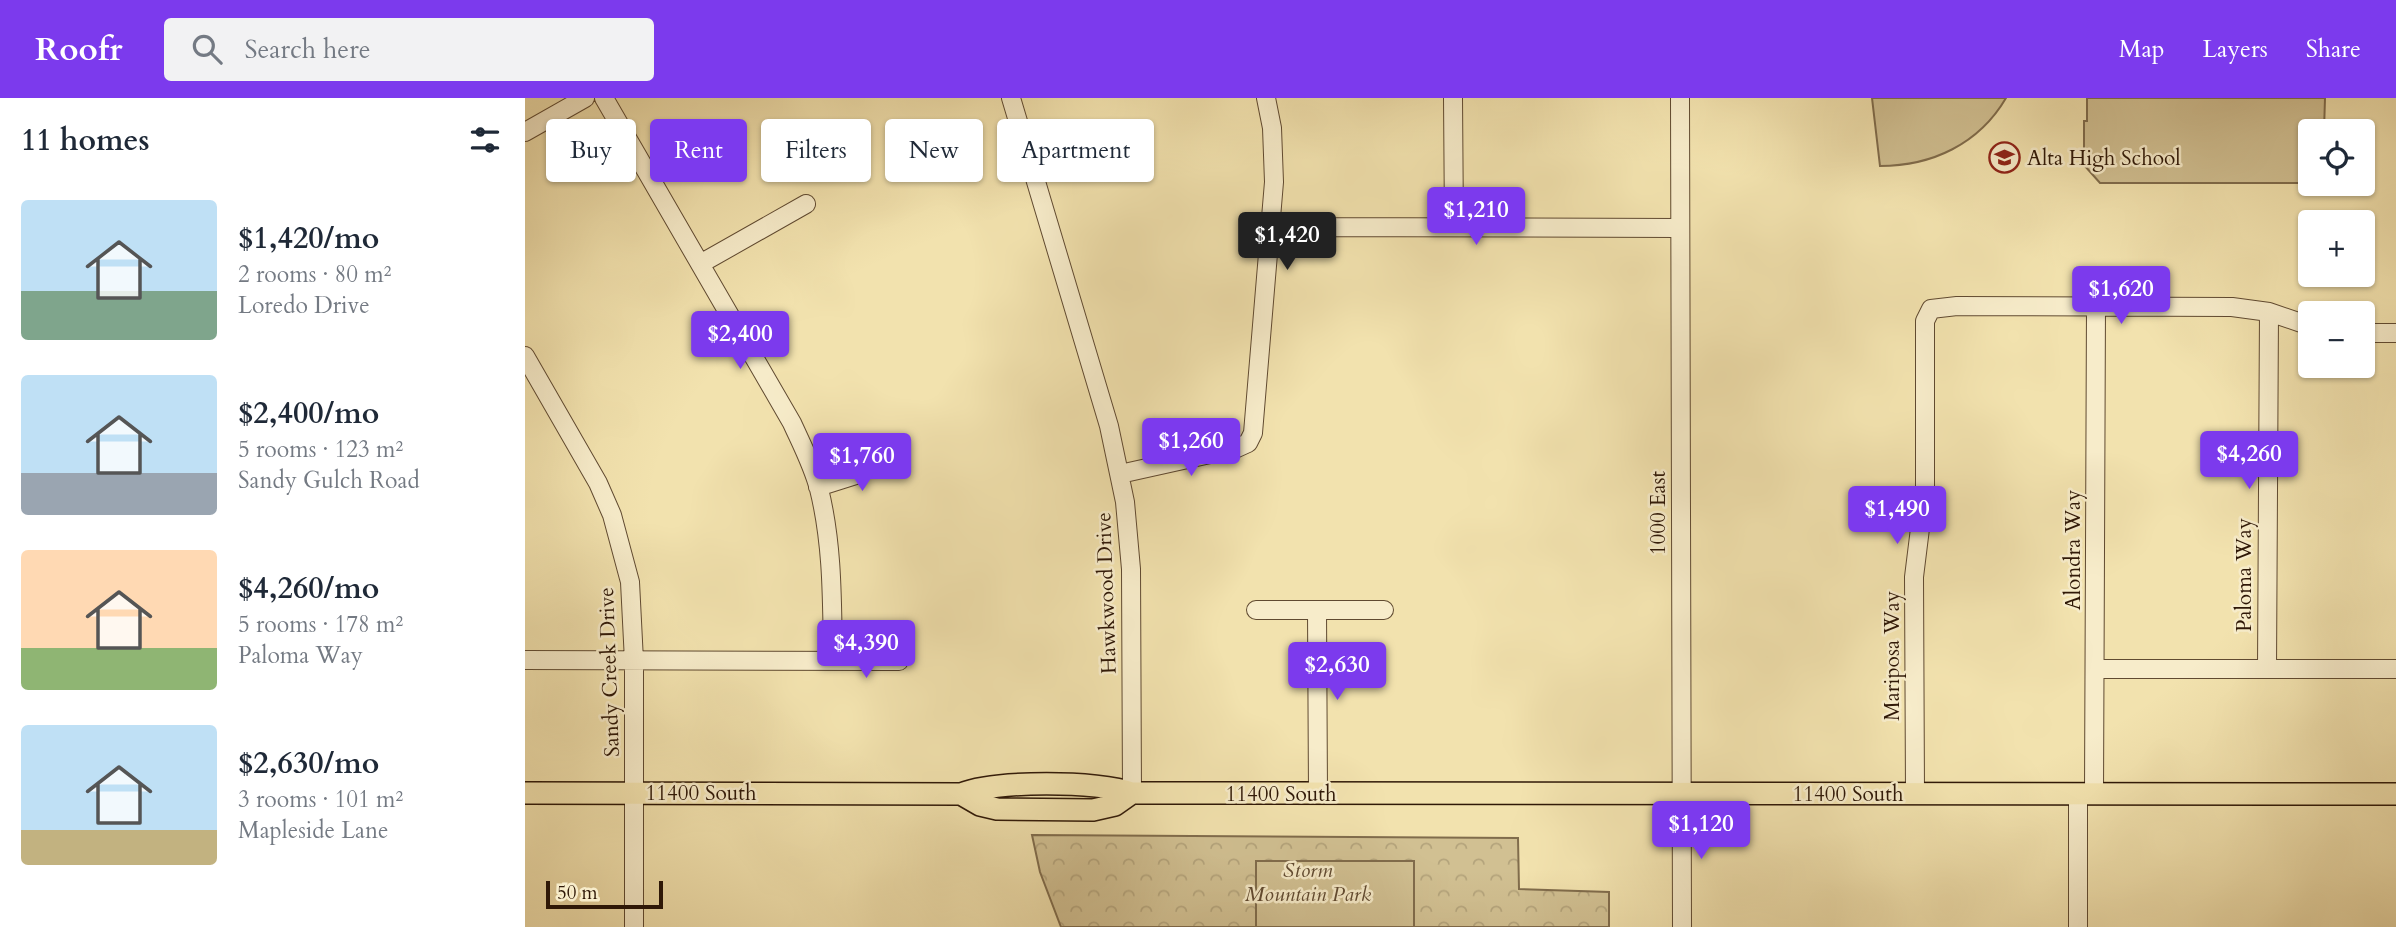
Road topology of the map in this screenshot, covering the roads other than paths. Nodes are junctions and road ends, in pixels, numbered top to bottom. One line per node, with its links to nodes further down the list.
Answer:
1 (585, 98): 8 (street)
2 (604, 98): 14 (street)
3 (1011, 98): 7 (street, Hawkwood Drive)
4 (1266, 98): 11 (street)
5 (1453, 98): 12 (street)
6 (1680, 98): 13 (street, 1000 East)
7 (1017, 119)
8 (525, 132)
9 (1036, 182): 22 (street, Hawkwood Drive)
10 (806, 204): 14 (street)
11 (1271, 227): 12 (street); 22 (street)
12 (1454, 228): 13 (street)
13 (1680, 228): 38 (street, 1000 East)
14 (700, 264): 23 (street)
15 (2097, 306): 16 (street); 31 (street, Alondra Way); 39 (street, Mariposa Way)
16 (2269, 312): 17 (street); 32 (street, Paloma Way)
17 (2298, 322)
18 (2375, 333): 19 (street)
19 (2396, 333)
20 (525, 356): 28 (street, Sandy Creek Drive)
21 (884, 457): 23 (street)
22 (1120, 474): 36 (street, Hawkwood Drive)
23 (818, 486): 29 (street)
24 (1256, 610): 25 (street)
25 (1317, 610): 26 (street); 37 (street)
26 (1384, 610)
27 (525, 660): 28 (street)
28 (634, 661): 29 (street); 35 (street, Sandy Creek Drive)
29 (833, 661): 30 (street)
30 (899, 661)
31 (2095, 669): 32 (street); 40 (street, Alondra Way)
32 (2267, 669): 33 (street)
33 (2396, 669)
34 (525, 793): 35 (main road, 11400 South)
35 (634, 793): 36 (main road, 11400 South); 42 (street, Sandy Creek Drive)
36 (1132, 793): 37 (main road, 11400 South)
37 (1318, 794): 38 (main road, 11400 South)
38 (1681, 794): 39 (main road, 11400 South); 43 (street, 1000 East)
39 (1915, 794): 40 (main road, 11400 South)
40 (2086, 794): 41 (main road, 11400 South); 44 (street, Alondra Way)
41 (2396, 794)
42 (634, 927)
43 (1682, 927)
44 (2078, 927)

